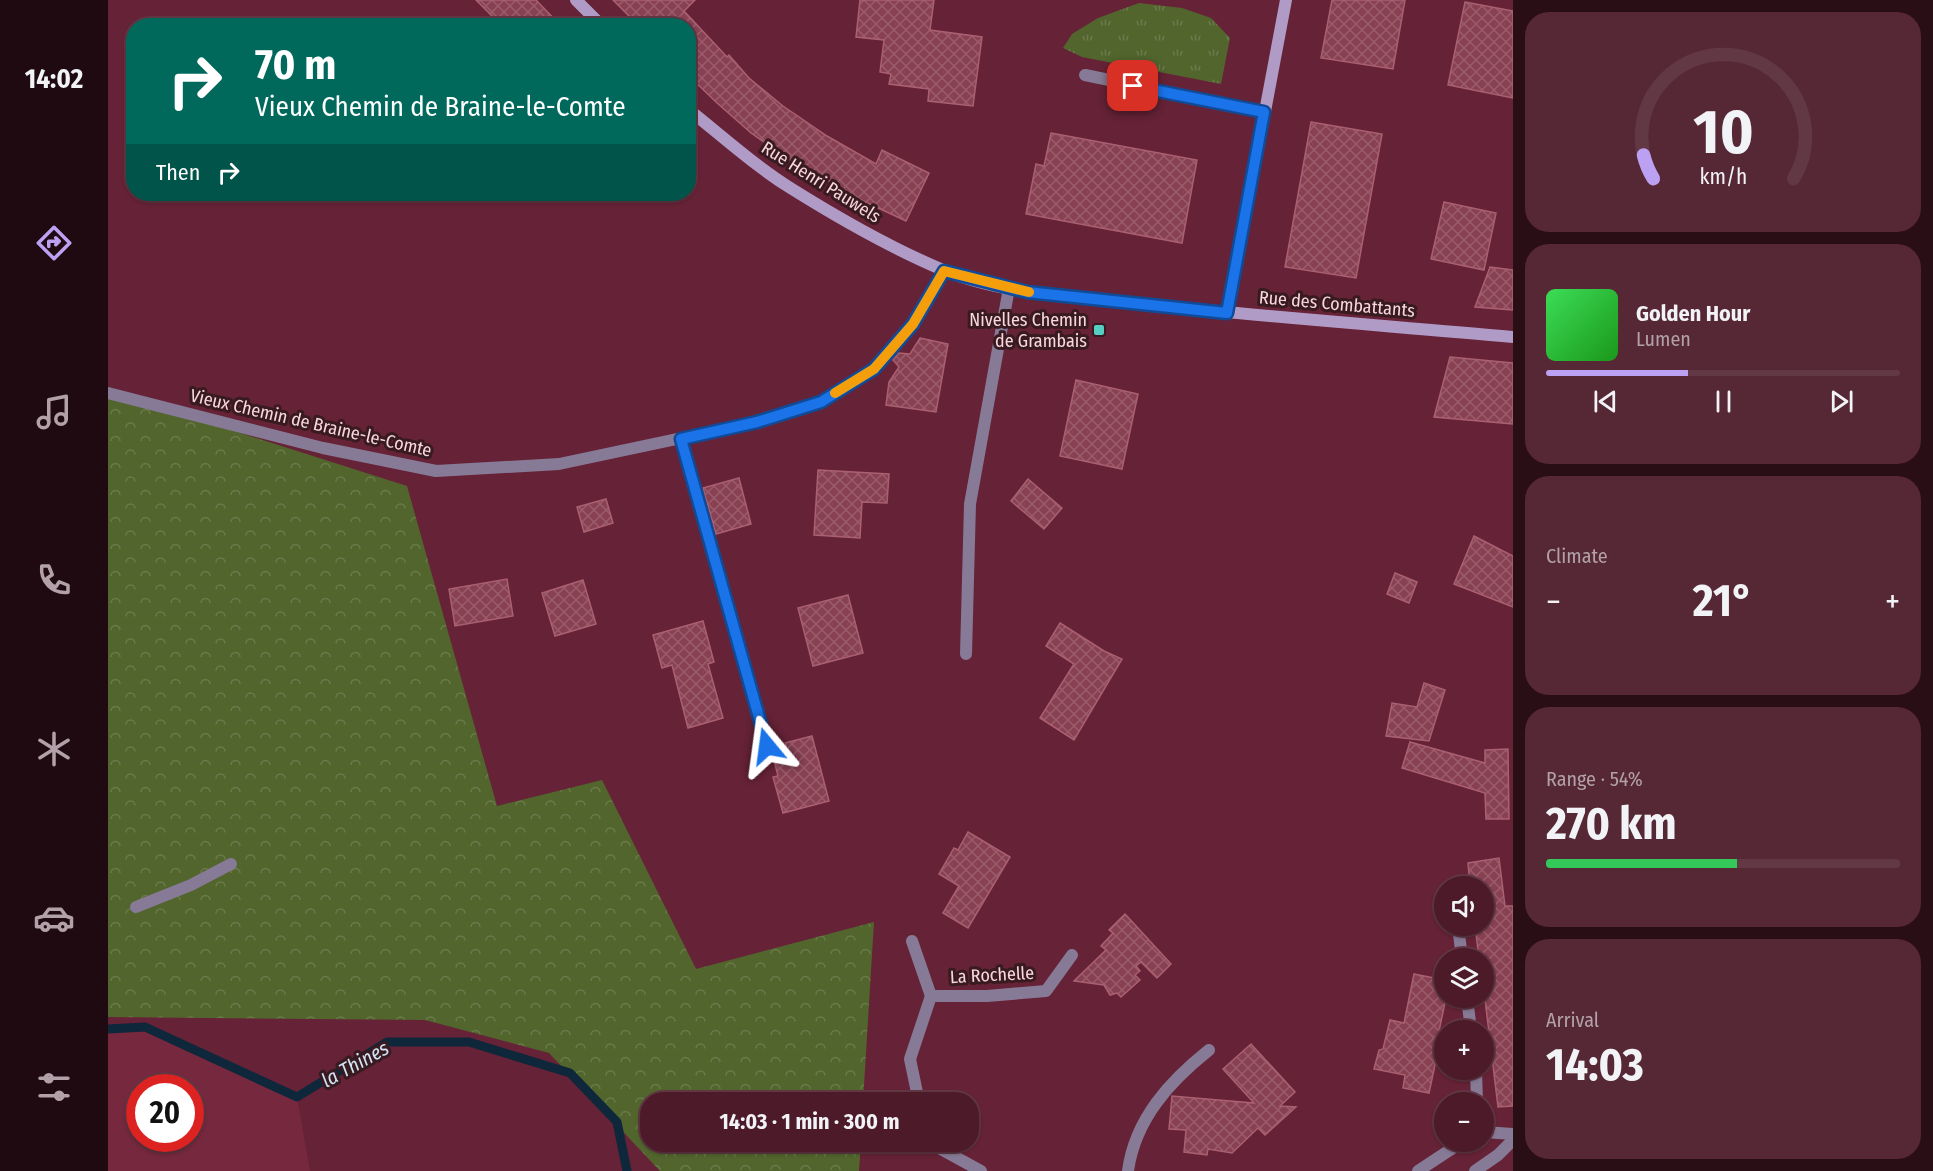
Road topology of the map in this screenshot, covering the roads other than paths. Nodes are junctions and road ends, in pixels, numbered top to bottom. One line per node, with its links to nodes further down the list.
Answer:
1 (576, 0): 3 (main road)
2 (1286, 0): 5 (main road)
3 (594, 18)
4 (1085, 75): 5 (street)
5 (1264, 112): 10 (main road)
6 (696, 115): 7 (main road, Rue Henri Pauwels)
7 (944, 271): 8 (main road, Rue Henri Pauwels); 13 (street, Vieux Chemin de Braine-le-Comte)
8 (980, 281): 9 (main road, Rue des Combattants)
9 (1009, 288): 10 (main road, Rue des Combattants); 14 (street)
10 (1227, 313): 11 (main road, Rue des Combattants)
11 (1513, 337)
12 (108, 393): 13 (street, Vieux Chemin de Braine-le-Comte)
13 (681, 439): 15 (street)
14 (966, 654)
15 (767, 746)
16 (231, 864): 17 (street)
17 (136, 907)
18 (912, 941): 20 (street, La Rochelle)
19 (1072, 955): 20 (street, La Rochelle)
20 (931, 996): 22 (street, La Rochelle)
21 (1209, 1050): 29 (street)
22 (917, 1092)
23 (1494, 1133): 24 (street)
24 (1513, 1134)
25 (1513, 1140): 31 (street)
26 (946, 1152): 28 (street)
27 (1447, 1152): 30 (street)
28 (981, 1171)
29 (1128, 1171)
30 (1418, 1171)
31 (1476, 1171)

